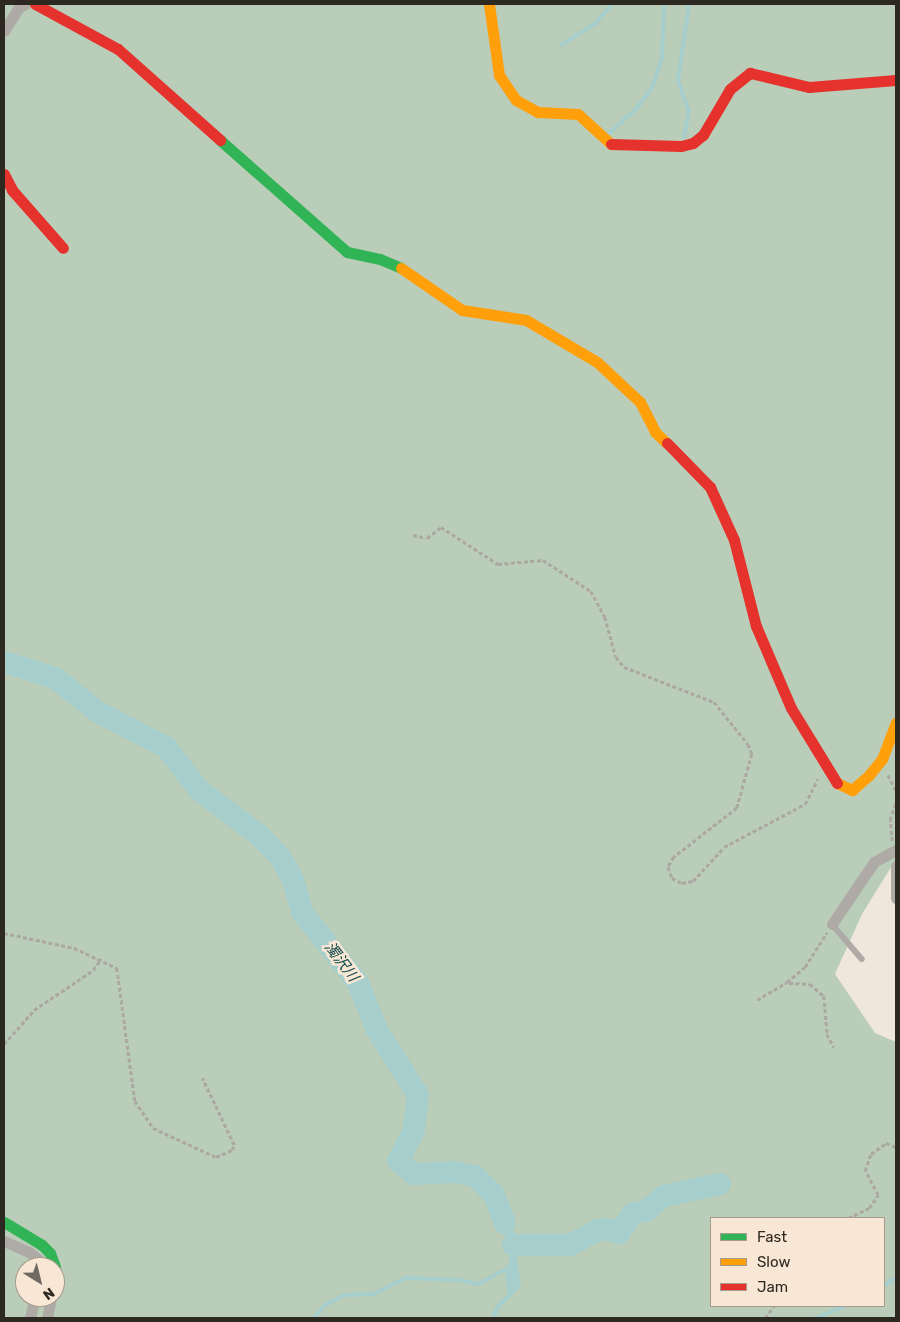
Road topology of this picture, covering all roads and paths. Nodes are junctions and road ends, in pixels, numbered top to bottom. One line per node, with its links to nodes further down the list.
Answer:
1 (25, 4): 4 (street)
2 (35, 4): 10 (street)
3 (488, 4): 5 (street)
4 (4, 31)
5 (896, 80)
6 (4, 174): 7 (street)
7 (63, 248)
8 (412, 535): 10 (path)
9 (896, 723): 10 (street)
10 (826, 764)
11 (896, 801): 12 (path)
12 (896, 850): 15 (street)
13 (896, 866): 14 (street)
14 (896, 898)
15 (832, 924): 18 (lane); 19 (path)
16 (4, 932): 17 (path)
17 (102, 959): 21 (path); 23 (path)
18 (862, 959)
19 (787, 982): 20 (path); 22 (path)
20 (757, 1000)
21 (4, 1044)
22 (834, 1047)
23 (202, 1078)
24 (896, 1147): 25 (path)
25 (850, 1217)
26 (4, 1222): 29 (street)
27 (4, 1241): 28 (street)
28 (35, 1257)
29 (51, 1257)
30 (4, 1287): 32 (path)
31 (773, 1307): 33 (path)
32 (4, 1315)
33 (765, 1318)

